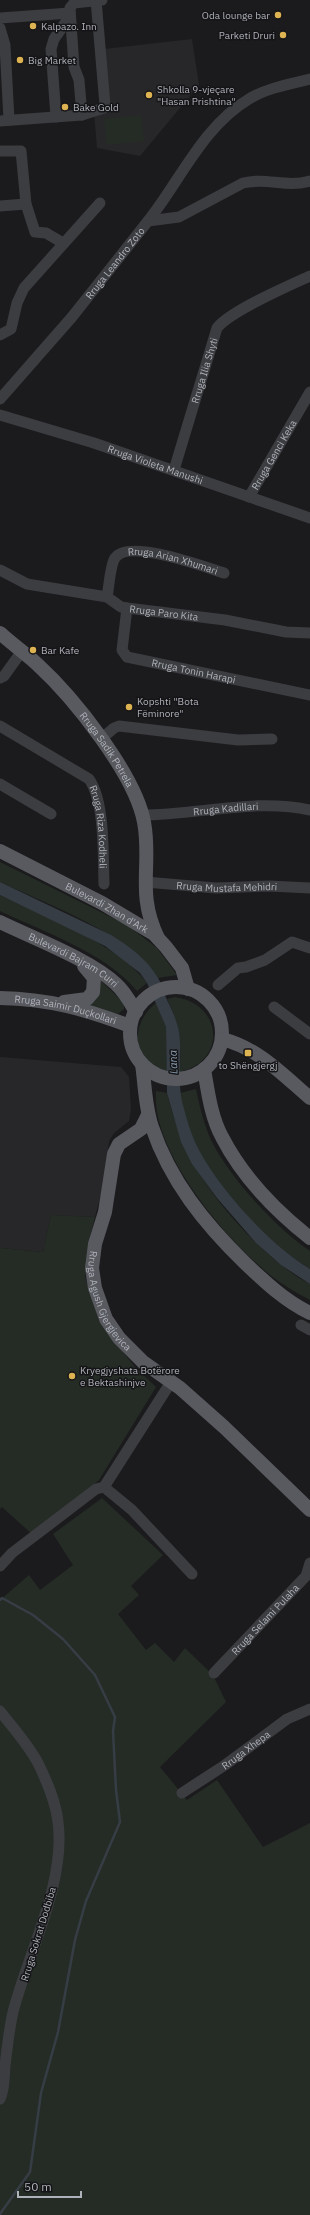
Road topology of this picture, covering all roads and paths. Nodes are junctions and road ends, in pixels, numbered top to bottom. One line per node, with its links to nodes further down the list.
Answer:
1 (96, 0): 2 (street); 3 (street); 7 (street)
2 (102, 0)
3 (70, 15): 4 (street); 7 (street); 8 (street)
4 (0, 18)
5 (0, 28): 9 (street)
6 (310, 79): 15 (street)
7 (82, 114): 8 (street)
8 (56, 116): 9 (street)
9 (5, 121)
10 (0, 151): 13 (street)
11 (310, 181): 15 (street, Rruga Leandro Zoto)
12 (100, 203): 16 (street)
13 (26, 204): 14 (street); 16 (street)
14 (0, 206)
15 (148, 221): 20 (street, Rruga Leandro Zoto)
16 (63, 243): 18 (street)
17 (310, 276): 22 (street, Rruga Ilia Shyti)
18 (0, 334)
19 (310, 392): 23 (street, Rruga Genci Keka)
20 (0, 398)
21 (0, 415): 22 (street, Rruga Violeta Manushi)
22 (174, 470): 23 (street, Rruga Violeta Manushi)
23 (249, 497): 24 (street, Rruga Violeta Manushi)
24 (310, 518)
25 (0, 570): 27 (street, Rruga Paro Kita)
26 (224, 572): 27 (street, Rruga Arian Xhumari)
27 (107, 597): 28 (street, Rruga Paro Kita)
28 (127, 608): 30 (street, Rruga Paro Kita); 33 (street, Rruga Tonin Harapi)
29 (0, 633): 31 (main road, Rruga Sadik Petrela)
30 (310, 633)
31 (22, 651): 32 (street); 35 (main road, Rruga Sadik Petrela)
32 (0, 678)
33 (310, 695)
34 (0, 726): 43 (street, Rruga Riza Kodheli)
35 (101, 739): 36 (street); 40 (main road, Rruga Sadik Petrela)
36 (272, 739)
37 (0, 784): 39 (street)
38 (310, 810): 40 (street, Rruga Kadillari)
39 (51, 814)
40 (142, 815): 42 (main road, Rruga Sadik Petrela)
41 (0, 851): 46 (main road, Bulevardi Zhan d'Ark)
42 (145, 882): 44 (street, Rruga Mustafa Mehidri); 45 (main road, Rruga Sadik Petrela)
43 (104, 884)
44 (310, 888)
45 (145, 900): 46 (main road); 48 (main road, Rruga Sadik Petrela)
46 (116, 911): 48 (main road, Bulevardi Zhan d'Ark)
47 (0, 922): 50 (main road, Bulevardi Bajram Curri)
48 (158, 938): 52 (main road, Bulevardi Zhan d'Ark)
49 (310, 948): 51 (street)
50 (74, 958): 54 (main road); 55 (main road, Bulevardi Bajram Curri)
51 (218, 985)
52 (188, 989): 55 (main road); 59 (main road)
53 (0, 998): 54 (main road, Rruga Saimir Duçkollari)
54 (56, 1003): 57 (main road, Rruga Saimir Duçkollari)
55 (139, 1006): 57 (main road)
56 (274, 1007): 58 (street)
57 (130, 1026): 60 (main road)
58 (310, 1034)
59 (222, 1039): 61 (main road); 62 (main road)
60 (142, 1064): 61 (main road); 63 (main road)
61 (204, 1069): 66 (main road)
62 (310, 1098)
63 (148, 1115): 64 (main road, Rruga Agush Gjergjevica); 65 (main road)
64 (130, 1138): 65 (main road); 68 (main road, Rruga Agush Gjergjevica)
65 (158, 1145): 67 (main road)
66 (310, 1238)
67 (310, 1313)
68 (171, 1382): 69 (street); 70 (main road, Rruga Agush Gjergjevica)
69 (104, 1487): 72 (street); 73 (street)
70 (310, 1510)
71 (310, 1563): 74 (street, Rruga Selami Pulaha)
72 (0, 1566)
73 (192, 1574)
74 (214, 1673)
75 (310, 1709): 77 (street, Rruga Xhepa)
76 (0, 1711): 78 (street, Rruga Sokrat Dodbiba)
77 (182, 1793)
78 (0, 2099)

